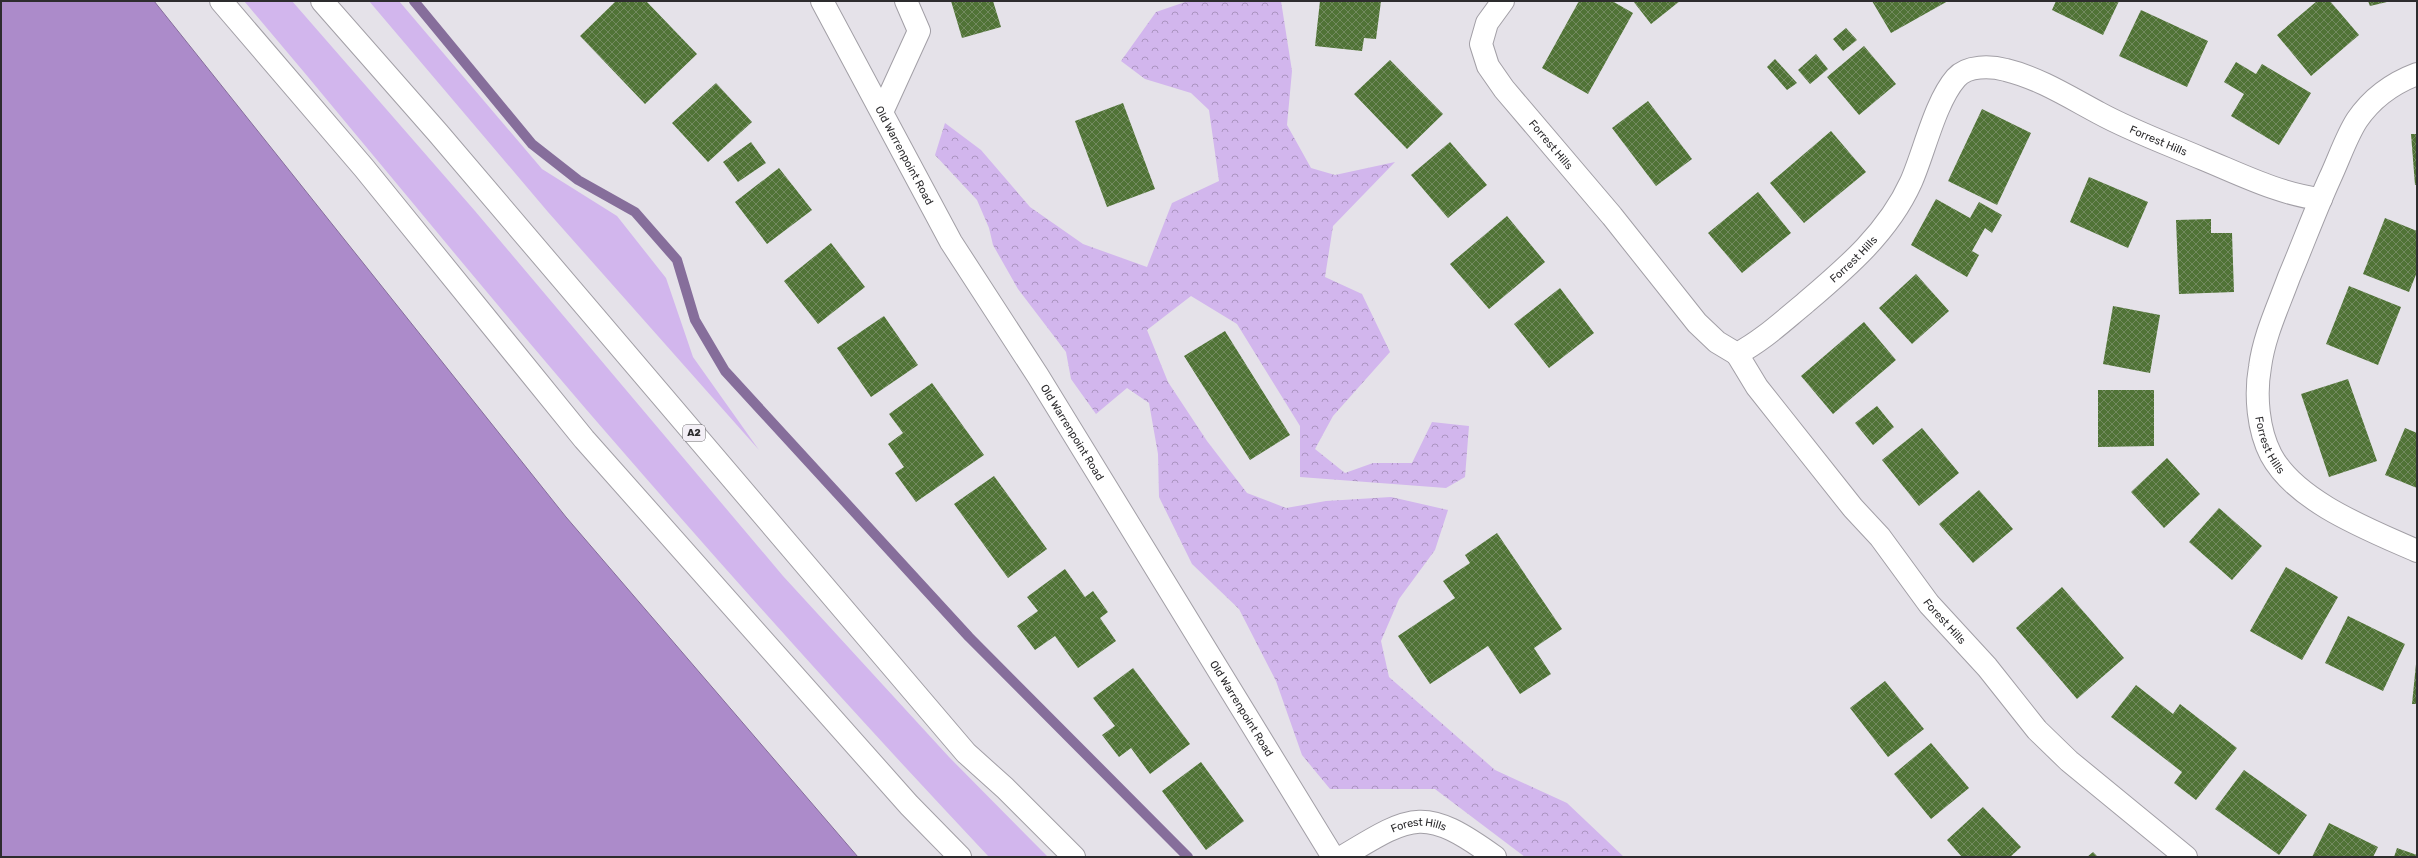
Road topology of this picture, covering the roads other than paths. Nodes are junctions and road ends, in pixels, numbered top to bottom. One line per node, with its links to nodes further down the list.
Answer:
1 (221, 1): 11 (main road)
2 (322, 1): 12 (main road, A2)
3 (822, 1): 7 (main road, Old Warrenpoint Road)
4 (906, 1): 7 (main road)
5 (1503, 1): 9 (main road, Forrest Hills)
6 (2417, 74): 8 (main road, Forrest Hills)
7 (882, 112): 13 (main road, Old Warrenpoint Road)
8 (2321, 198): 9 (main road, Forrest Hills); 10 (main road, Forrest Hills)
9 (1737, 354): 16 (main road, Forest Hills)
10 (2417, 551)
11 (960, 857)
12 (1074, 857)
13 (1333, 857)
14 (1342, 857): 15 (main road, Forest Hills)
15 (1495, 857)
16 (2186, 857)

